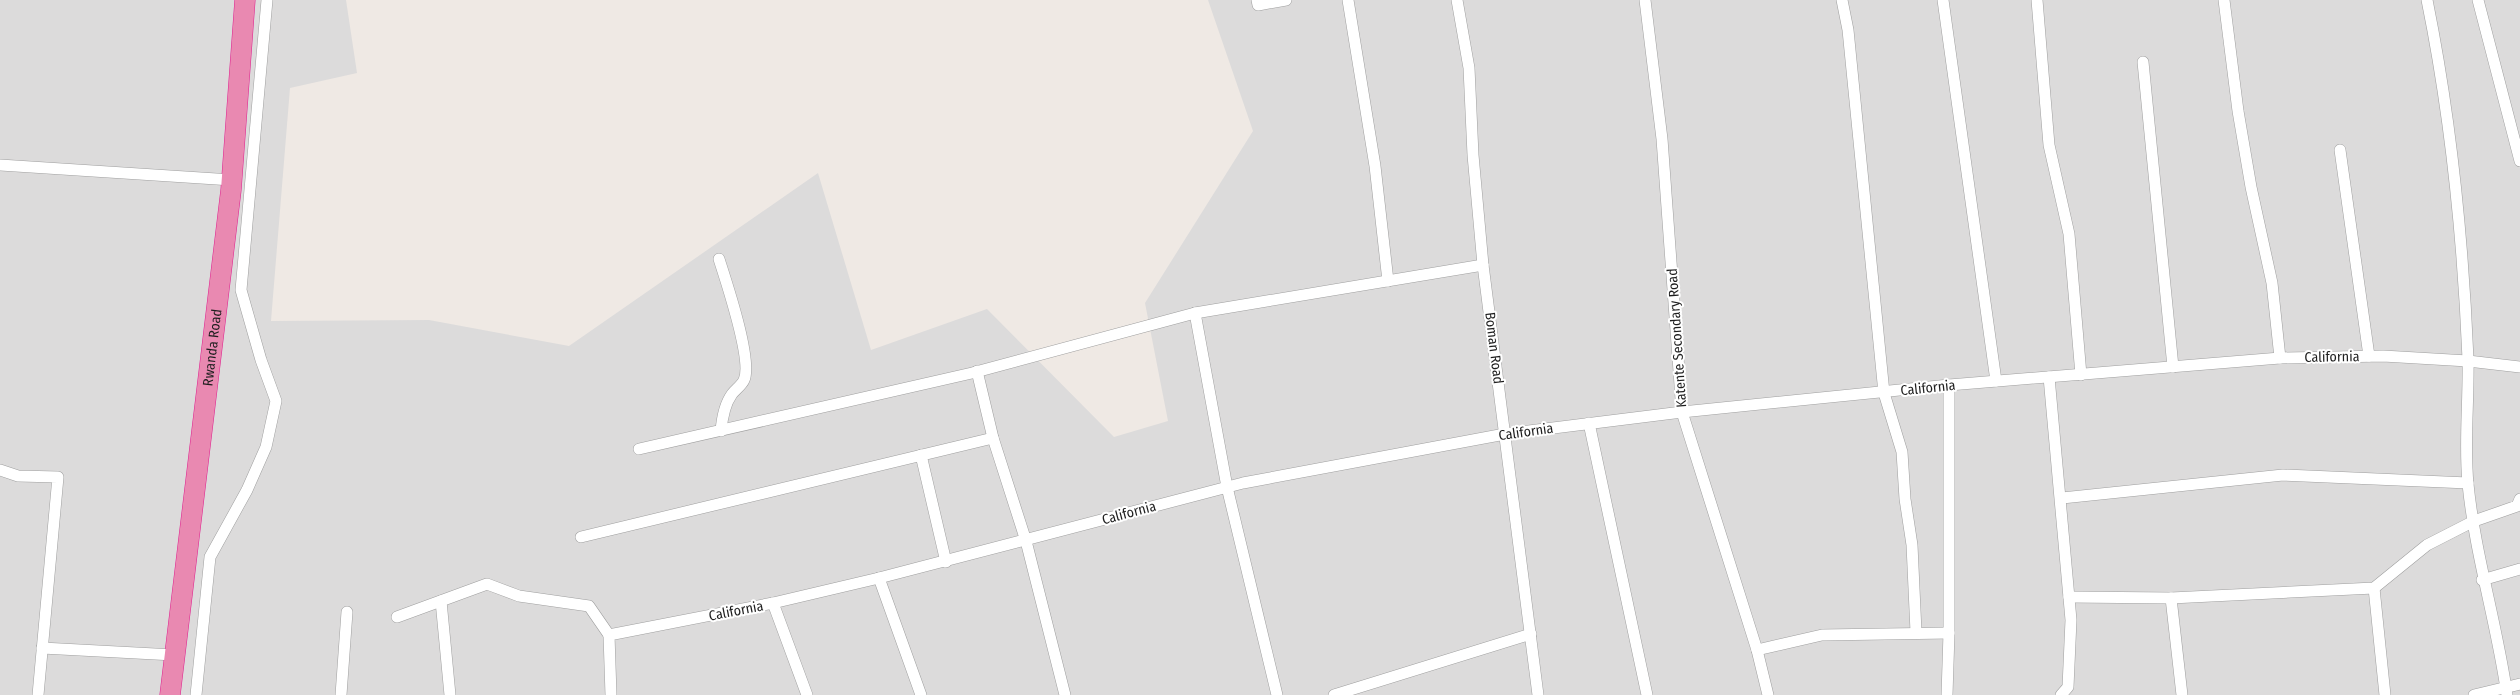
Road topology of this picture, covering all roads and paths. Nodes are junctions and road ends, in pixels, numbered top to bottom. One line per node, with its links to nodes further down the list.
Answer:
1 (245, 0): 18 (highway, Rwanda Road)
2 (267, 0): 71 (street)
3 (1257, 0): 4 (street)
4 (1286, 0)
5 (1348, 0): 21 (street)
6 (1457, 0): 20 (street, Boman Road)
7 (1645, 0): 34 (street, Katente Secondary Road)
8 (1842, 0): 33 (street)
9 (1943, 0): 31 (street)
10 (2037, 0): 29 (street)
11 (2224, 0): 24 (street)
12 (2427, 0): 25 (street)
13 (2478, 0): 16 (street)
14 (2143, 62): 26 (street)
15 (2340, 150): 23 (street)
16 (2519, 157)
17 (0, 165): 18 (street)
18 (232, 180): 66 (highway, Rwanda Road)
19 (719, 259): 36 (street)
20 (1483, 265): 21 (street); 37 (street, Boman Road)
21 (1388, 281): 22 (street)
22 (1195, 313): 28 (street); 43 (street)
23 (2369, 356): 24 (street, California); 25 (street, California)
24 (2280, 358): 26 (street, California)
25 (2468, 361): 27 (street, California); 42 (street)
26 (2173, 367): 29 (street, California)
27 (2520, 367)
28 (978, 371): 36 (street); 38 (street)
29 (2081, 375): 30 (street, California)
30 (2049, 377): 31 (street, California); 44 (street)
31 (1996, 381): 32 (street, California)
32 (1949, 385): 33 (street, California); 61 (street)
33 (1884, 392): 34 (street, California); 60 (street)
34 (1682, 412): 35 (street, California); 65 (street, Katente Secondary Road)
35 (1589, 424): 37 (street, California); 81 (street)
36 (721, 431): 39 (street)
37 (1505, 434): 43 (street, California); 62 (street, Boman Road)
38 (993, 438): 40 (street); 48 (street)
39 (639, 449)
40 (920, 456): 47 (street); 49 (street)
41 (0, 470): 64 (street)
42 (2468, 483): 44 (street); 46 (street)
43 (1227, 487): 48 (street, California); 78 (street)
44 (2062, 498): 54 (street)
45 (2520, 499): 46 (street)
46 (2474, 521): 52 (street); 53 (street)
47 (580, 537)
48 (1026, 541): 49 (street, California); 77 (street)
49 (946, 562): 51 (street, California)
50 (2520, 569): 52 (street)
51 (879, 578): 57 (street, California); 76 (street)
52 (2482, 580): 68 (street)
53 (2374, 588): 55 (street); 86 (street)
54 (2069, 597): 55 (street); 84 (street)
55 (2171, 598): 85 (street)
56 (441, 601): 59 (street); 63 (street); 73 (street)
57 (774, 603): 63 (street, California); 75 (street)
58 (347, 612): 72 (street)
59 (397, 617)
60 (1916, 632): 61 (street); 65 (street)
61 (1949, 633): 83 (street)
62 (1532, 634): 79 (street); 80 (street, Boman Road)
63 (609, 635): 74 (street)
64 (42, 648): 66 (street); 69 (street)
65 (1757, 650): 82 (street, Katente Secondary Road)
66 (174, 655): 70 (highway, Rwanda Road)
67 (2520, 684): 68 (street)
68 (2506, 691): 87 (street)
69 (38, 695)
70 (170, 695)
71 (196, 695)
72 (341, 695)
73 (450, 695)
74 (611, 695)
75 (807, 695)
76 (921, 695)
77 (1065, 695)
78 (1276, 695)
79 (1334, 695)
80 (1538, 695)
81 (1647, 695)
82 (1768, 695)
83 (1947, 695)
84 (2061, 695)
85 (2182, 695)
86 (2384, 695)
87 (2474, 695)

